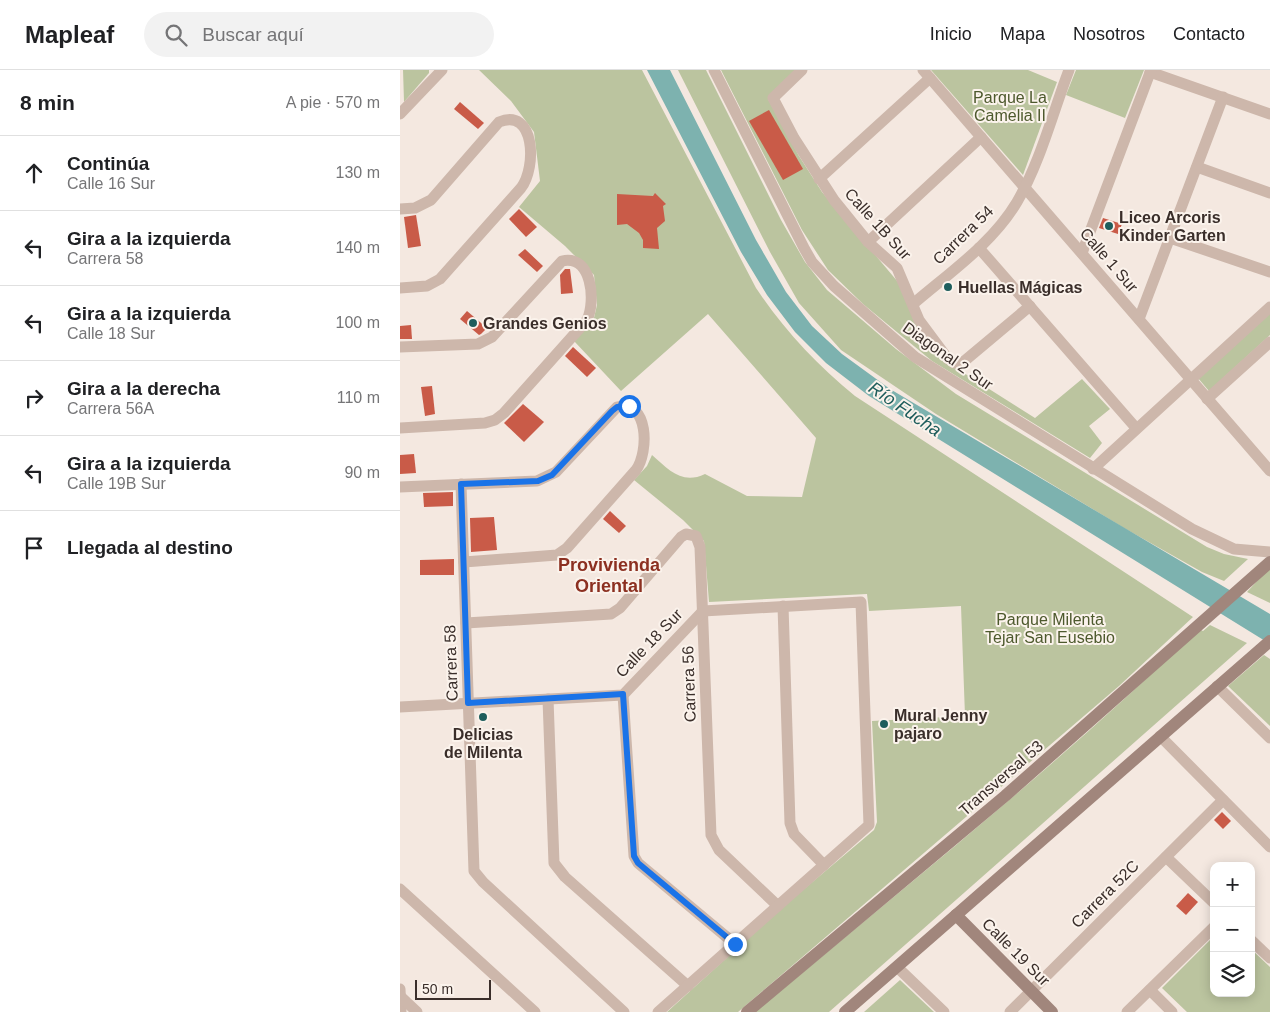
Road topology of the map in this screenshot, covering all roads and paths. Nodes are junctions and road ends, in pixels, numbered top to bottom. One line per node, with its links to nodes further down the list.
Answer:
1 (442, 70): 8 (street)
2 (714, 70): 34 (street, Diagonal 2 Sur)
3 (802, 70): 12 (street, Calle 1B Sur)
4 (1069, 70): 13 (street, Carrera 54)
5 (1151, 71): 7 (street); 19 (street)
6 (926, 74): 10 (street, Calle 1 Sur); 12 (street)
7 (1223, 97): 9 (street); 11 (street)
8 (400, 114)
9 (1270, 114)
10 (981, 137): 13 (street, Calle 1 Sur); 17 (street)
11 (1197, 167): 14 (street); 16 (street)
12 (819, 179): 17 (street, Calle 1B Sur)
13 (1025, 187): 18 (street, Carrera 54); 19 (street, Calle 1 Sur)
14 (1270, 193)
15 (400, 209): 21 (street)
16 (1170, 238): 20 (street); 25 (street)
17 (868, 242): 22 (street, Calle 1B Sur)
18 (979, 248): 22 (street, Carrera 54); 23 (street)
19 (1082, 253): 25 (street, Calle 1 Sur)
20 (1270, 272)
21 (400, 288)
22 (913, 304): 23 (street, Calle 1B Sur)
23 (1030, 306): 31 (street)
24 (1270, 307): 28 (street)
25 (1139, 319): 28 (street, Calle 1 Sur)
26 (1270, 342): 29 (street)
27 (400, 347): 30 (street)
28 (1190, 379): 29 (street, Calle 1 Sur); 31 (street)
29 (1207, 399): 33 (street, Calle 1 Sur)
30 (400, 428)
31 (1136, 428): 34 (street)
32 (1270, 452): 33 (street)
33 (1261, 461): 35 (street, Calle 1 Sur)
34 (1093, 469): 38 (street, Diagonal 2 Sur)
35 (1270, 472)
36 (461, 484): 37 (street); 39 (street, Carrera 58); 39 (street)
37 (400, 487)
38 (1270, 552)
39 (464, 562): 43 (street, Carrera 58)
40 (1270, 562): 75 (street, Transversal 53)
41 (783, 606): 42 (street, Calle 18 Sur); 55 (street); 55 (street, Calle 18 Sur)
42 (703, 611): 43 (street, Carrera 56); 46 (street, Calle 18 Sur); 58 (street, Carrera 56)
43 (466, 623): 48 (street, Carrera 58)
44 (1265, 645): 45 (street)
45 (1217, 686): 50 (street); 51 (street)
46 (623, 694): 47 (street, Calle 18 Sur); 61 (street)
47 (548, 699): 48 (street, Calle 18 Sur); 65 (street)
48 (468, 703): 49 (street, Calle 18 Sur); 73 (street, Carrera 58)
49 (400, 707)
50 (1160, 736): 52 (street); 59 (street)
51 (1270, 738)
52 (1223, 800): 53 (street); 54 (street, Carrera 52C)
53 (1270, 847)
54 (1166, 857): 57 (street); 67 (street, Carrera 52C)
55 (824, 865): 58 (street)
56 (400, 889): 72 (street)
57 (1210, 899)
58 (778, 906): 61 (street)
59 (956, 915): 64 (street); 67 (street, Calle 19 Sur)
60 (1210, 931): 68 (street)
61 (735, 944): 65 (street)
62 (1255, 944): 63 (street)
63 (1270, 958)
64 (897, 967): 76 (street); 77 (street)
65 (688, 986): 74 (street)
66 (400, 989): 69 (street)
67 (1031, 990): 78 (street, Carrera 52C); 79 (street, Calle 19 Sur)
68 (1150, 990): 80 (street); 81 (street)
69 (400, 996): 70 (street); 71 (street)
70 (401, 1012)
71 (416, 1012)
72 (535, 1012)
73 (624, 1012)
74 (658, 1012)
75 (747, 1012)
76 (845, 1012)
77 (944, 1012)
78 (1010, 1012)
79 (1052, 1012)
80 (1127, 1012)
81 (1172, 1012)

